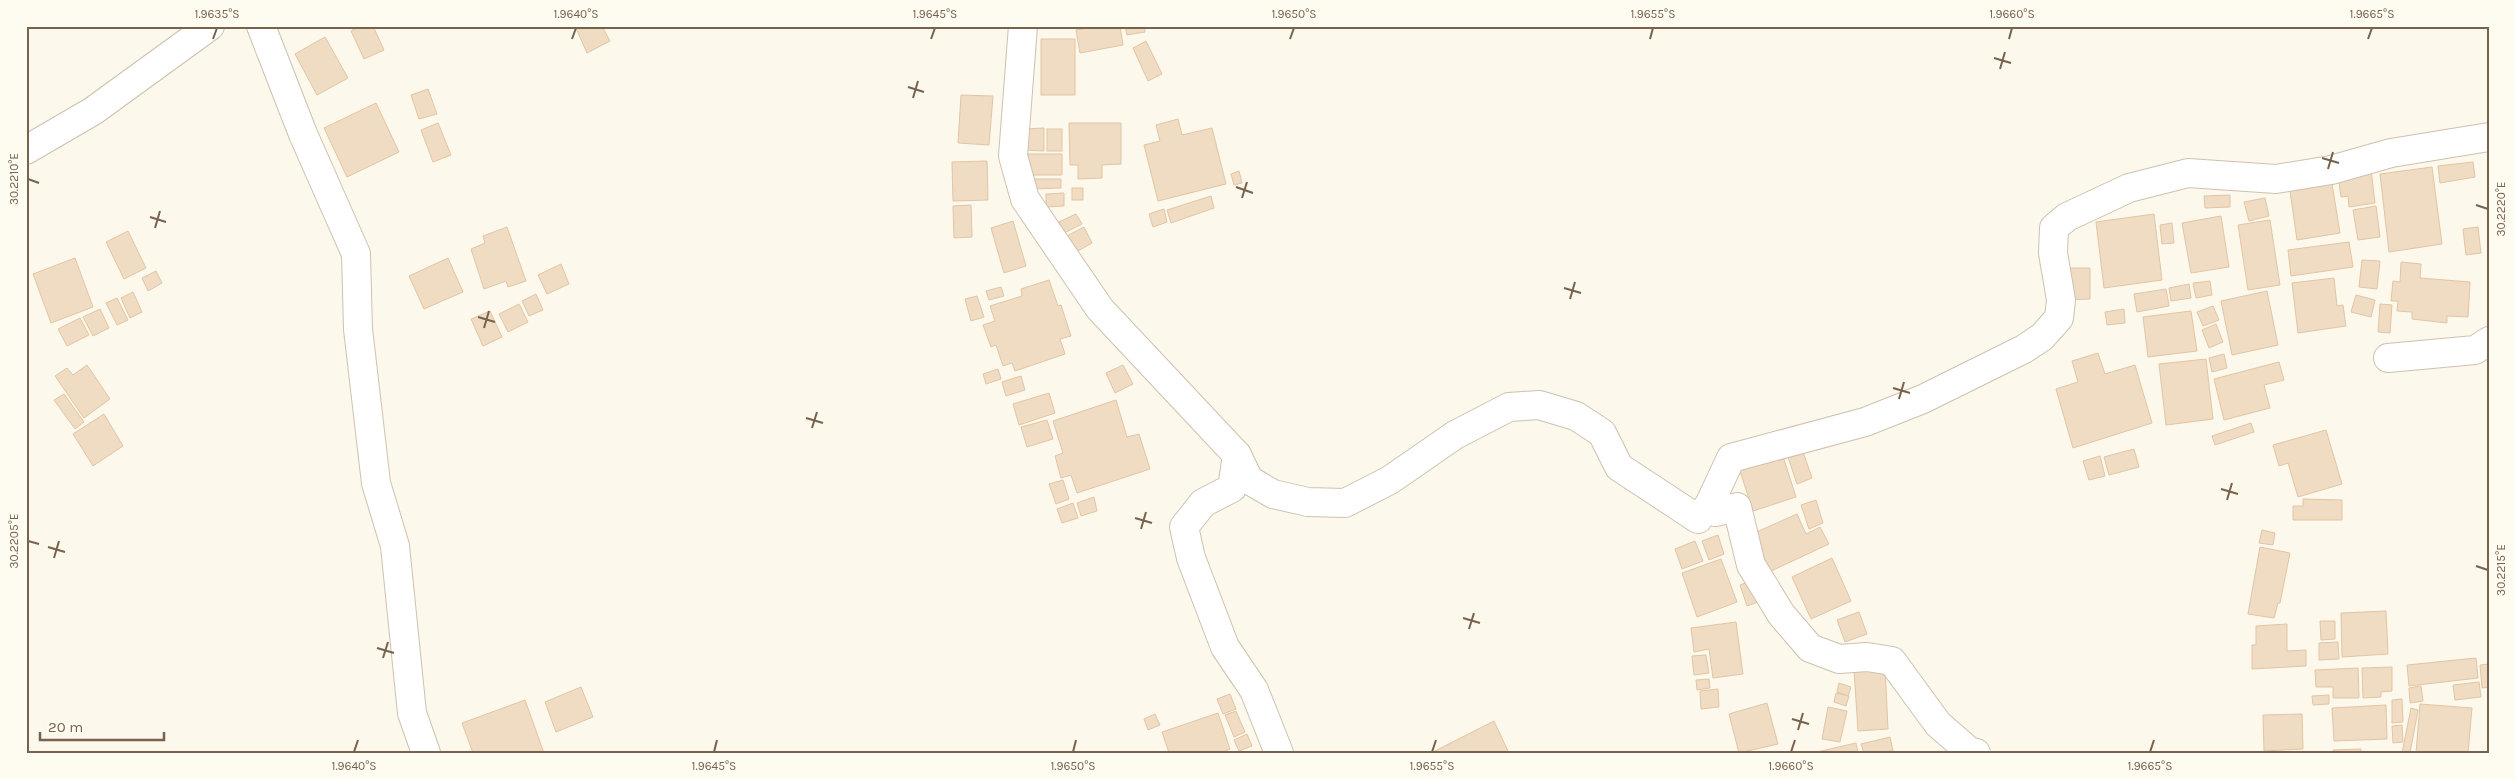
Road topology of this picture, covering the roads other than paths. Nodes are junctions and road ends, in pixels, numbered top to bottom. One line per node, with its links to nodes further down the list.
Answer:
1 (210, 26): 5 (street)
2 (261, 26): 10 (street)
3 (1023, 26): 8 (street)
4 (2489, 137): 9 (street)
5 (26, 150)
6 (2489, 341): 7 (street)
7 (2388, 358)
8 (1238, 455): 9 (street); 11 (street)
9 (1709, 506): 12 (street)
10 (426, 753)
11 (1279, 753)
12 (1976, 753)

